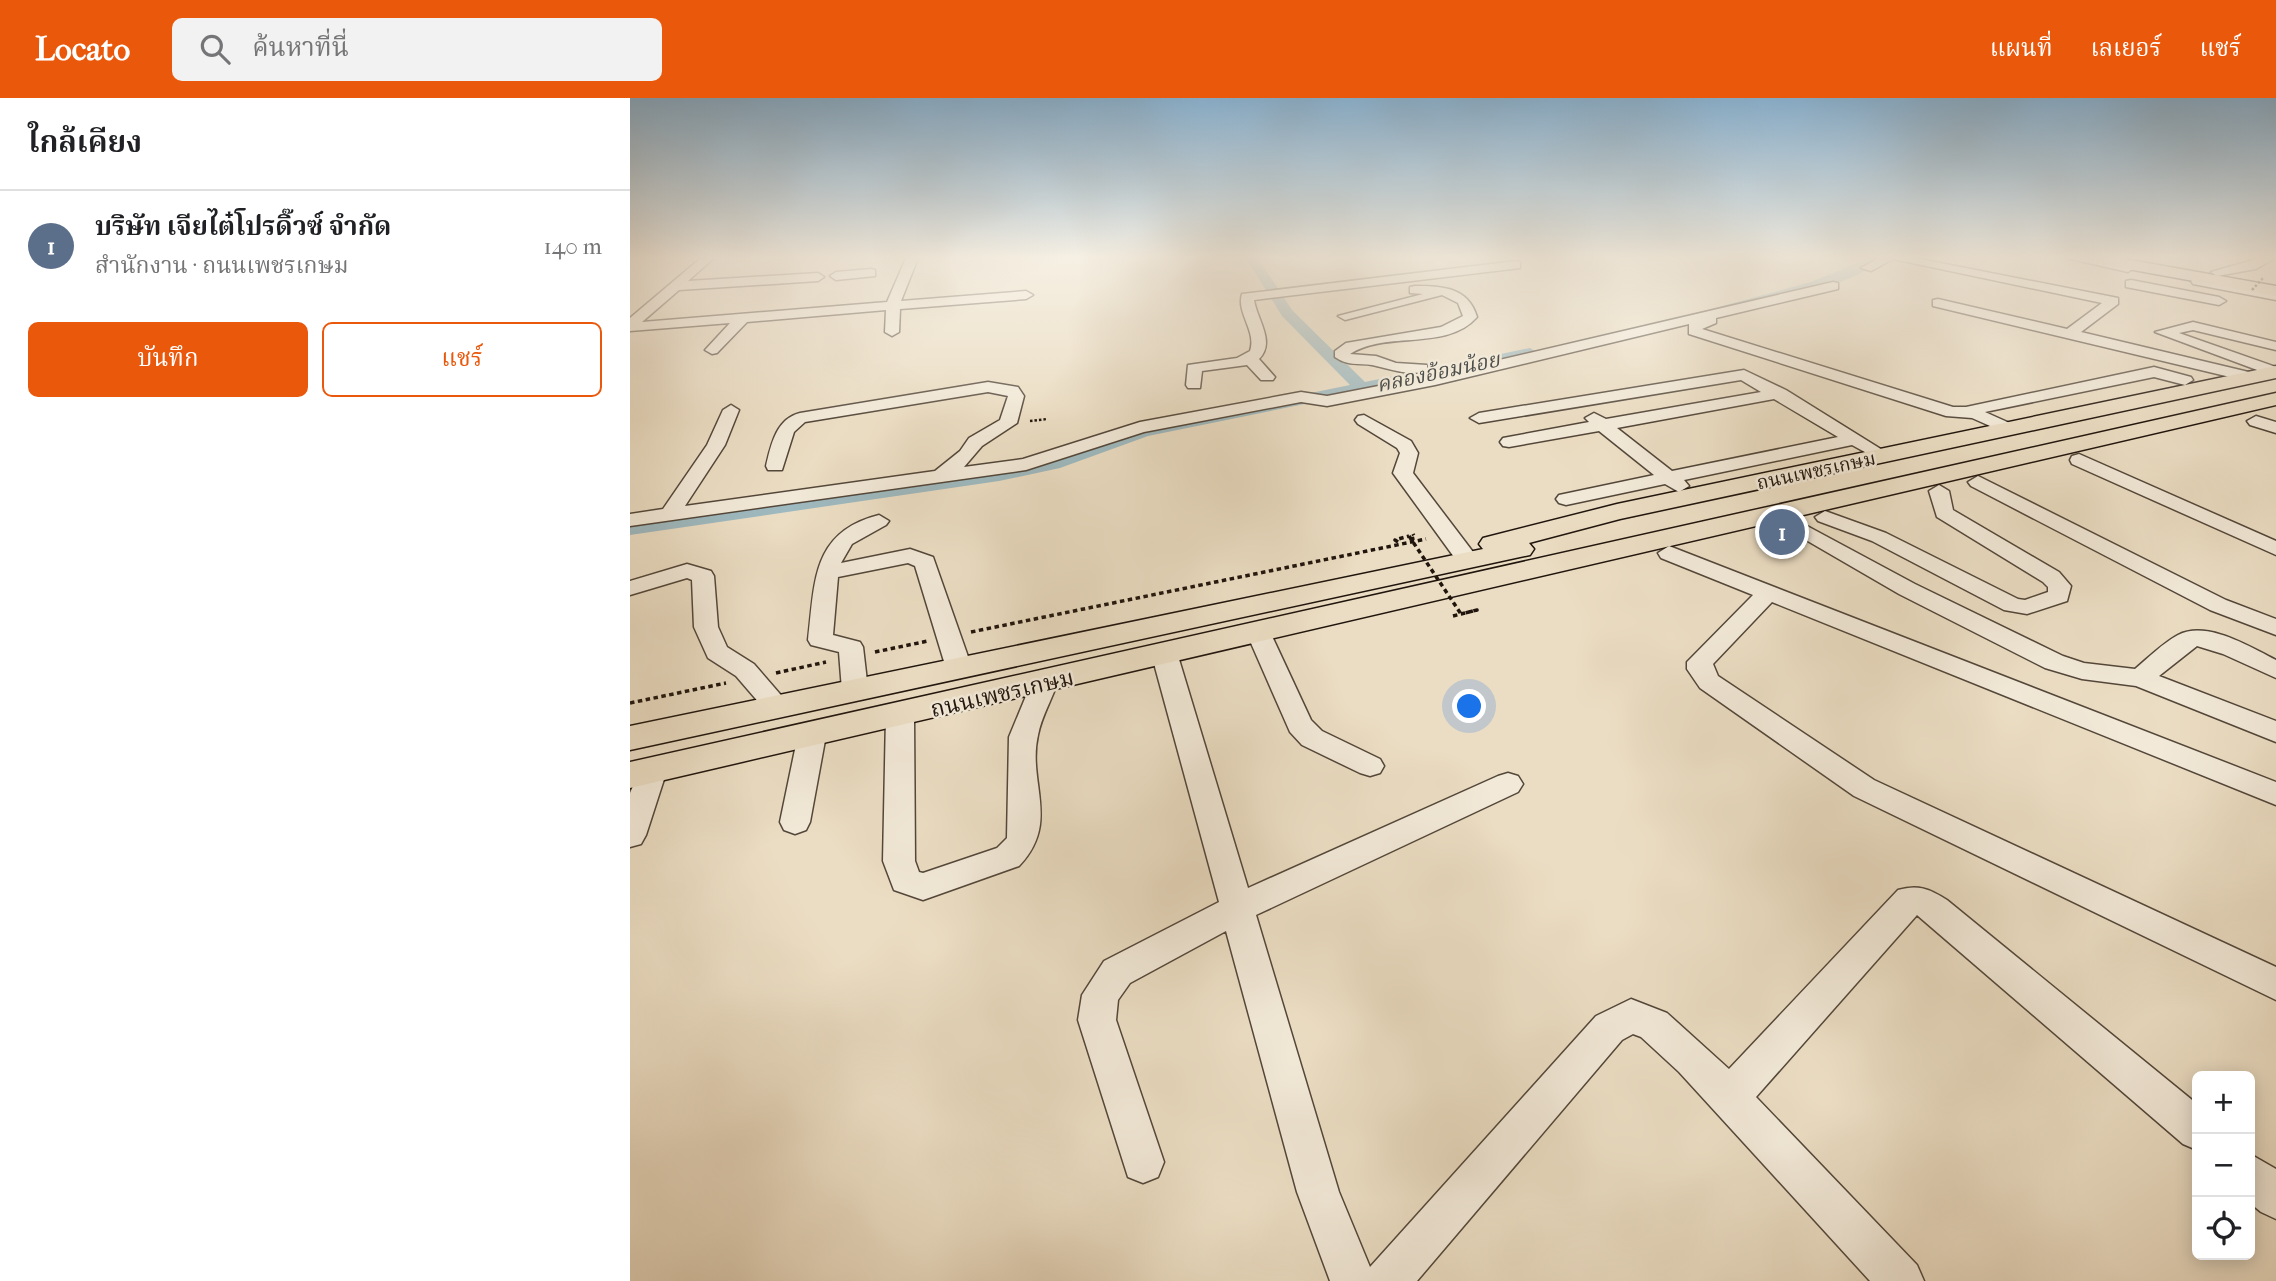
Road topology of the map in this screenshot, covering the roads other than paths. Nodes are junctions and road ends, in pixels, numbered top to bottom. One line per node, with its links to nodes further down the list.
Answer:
1 (644, 313): 14 (street)
2 (794, 313): 13 (street)
3 (893, 313): 16 (street)
4 (982, 313): 16 (street)
5 (1249, 313): 20 (street)
6 (1356, 313): 12 (street)
7 (1468, 313): 21 (street)
8 (1718, 313): 28 (street)
9 (1741, 313): 32 (street)
10 (2019, 313): 17 (street)
11 (2097, 313): 17 (street)
12 (1345, 316)
13 (743, 318): 14 (street); 19 (street)
14 (630, 326)
15 (837, 326): 16 (street)
16 (892, 326)
17 (2070, 334): 23 (street)
18 (2276, 346): 24 (street)
19 (712, 350)
20 (1250, 359): 22 (street); 26 (street)
21 (1421, 368)
22 (1267, 377)
23 (2251, 377): 24 (main road, ถนนเพชรเกษม); 25 (main road, ถนนเพชรเกษม)
24 (2276, 384): 61 (main road, ถนนเพชรเกษม)
25 (2207, 387): 32 (street); 37 (main road, ถนนเพชรเกษม)
26 (1195, 390): 31 (street)
27 (1780, 393): 29 (street); 36 (street); 38 (street)
28 (1316, 399): 31 (street); 54 (street)
29 (1576, 402): 33 (street); 36 (street)
30 (731, 410): 49 (street)
31 (1208, 413): 43 (street)
32 (1975, 413): 37 (street)
33 (1479, 418)
34 (1364, 420): 55 (street)
35 (2269, 422): 41 (main road, ถนนเพชรเกษม)
36 (1603, 425): 39 (street); 44 (street)
37 (2008, 429): 40 (main road, ถนนเพชรเกษม)
38 (1856, 439): 40 (street); 44 (street)
39 (1509, 442)
40 (1883, 456): 47 (main road, ถนนเพชรเกษม)
41 (2079, 460): 45 (main road, ถนนเพชรเกษม); 56 (street)
42 (775, 466): 43 (street)
43 (941, 476): 49 (street)
44 (1669, 478): 47 (street); 48 (street)
45 (1978, 482): 46 (main road, ถนนเพชรเกษม); 62 (street)
46 (1939, 491): 50 (main road, ถนนเพชรเกษม); 50 (street)
47 (1691, 496): 55 (main road, ถนนเพชรเกษม)
48 (1566, 499)
49 (669, 515): 51 (street)
50 (1825, 517): 53 (main road, ถนนเพชรเกษม)
51 (630, 520)
52 (879, 521): 58 (street)
53 (1794, 525): 57 (main road, ถนนเพชรเกษม); 67 (street)
54 (630, 534)
55 (1455, 543): 61 (main road, ถนนเพชรเกษม)
56 (2276, 548)
57 (1670, 553): 60 (street); 61 (main road, ถนนเพชรเกษม)
58 (827, 573): 65 (street); 69 (street)
59 (630, 588): 70 (street)
60 (1769, 592): 78 (street); 82 (street)
61 (1367, 596): 63 (main road, ถนนเพชรเกษม); 65 (main road, ถนนเพชรเกษม)
62 (2276, 628)
63 (1259, 634): 64 (main road, ถนนเพชรเกษม); 75 (street)
64 (1166, 656): 68 (main road, ถนนเพชรเกษม); 81 (street)
65 (959, 668): 69 (main road, ถนนเพชรเกษม)
66 (2276, 670): 67 (street)
67 (2140, 678): 72 (street)
68 (1044, 684): 71 (main road, ถนนเพชรเกษม); 71 (street)
69 (855, 690): 70 (main road, ถนนเพชรเกษม)
70 (778, 707): 74 (main road, ถนนเพชรเกษม)
71 (900, 716): 73 (main road, ถนนเพชรเกษม)
72 (2276, 732)
73 (812, 735): 76 (main road, ถนนเพชรเกษม); 79 (street)
74 (630, 738)
75 (1370, 766)
76 (641, 773): 80 (street)
77 (1508, 784): 81 (street)
78 (2276, 794)
79 (794, 822)
80 (630, 835)
81 (1236, 909): 85 (street); 88 (street)
82 (2276, 984)
83 (1728, 1097): 84 (street); 88 (street); 89 (street)
84 (2192, 1126)
85 (1143, 1161)
86 (2255, 1179): 87 (street)
87 (2276, 1197)
88 (1359, 1280)
89 (1901, 1281)

